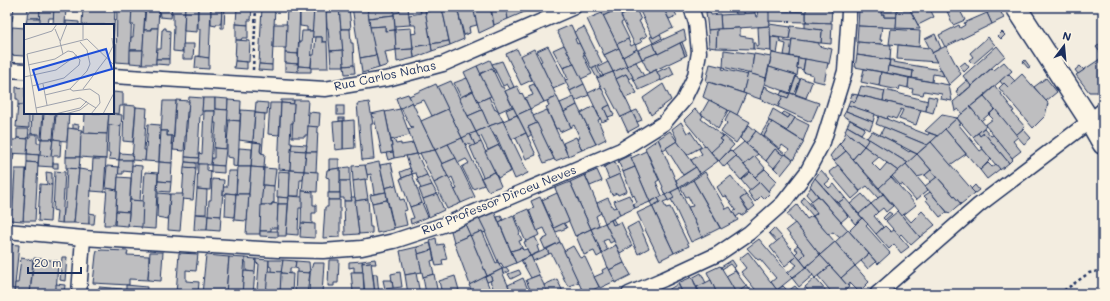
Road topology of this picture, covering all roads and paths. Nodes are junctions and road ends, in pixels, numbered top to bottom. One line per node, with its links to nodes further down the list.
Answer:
1 (256, 7): 9 (path)
2 (574, 7): 9 (street, Rua Carlos Nahas)
3 (691, 7): 13 (street, Rua Professor Dirceu Neves)
4 (848, 7): 16 (street)
5 (1016, 7): 10 (street)
6 (7, 70): 7 (street)
7 (24, 71)
8 (114, 76): 9 (street, Rua Carlos Nahas)
9 (252, 85)
10 (1097, 116): 11 (street); 17 (street)
11 (1103, 144)
12 (7, 231): 13 (street, Rua Professor Dirceu Neves)
13 (83, 238): 15 (street)
14 (1103, 270): 18 (path)
15 (79, 294)
16 (629, 294)
17 (877, 294)
18 (1058, 294)

